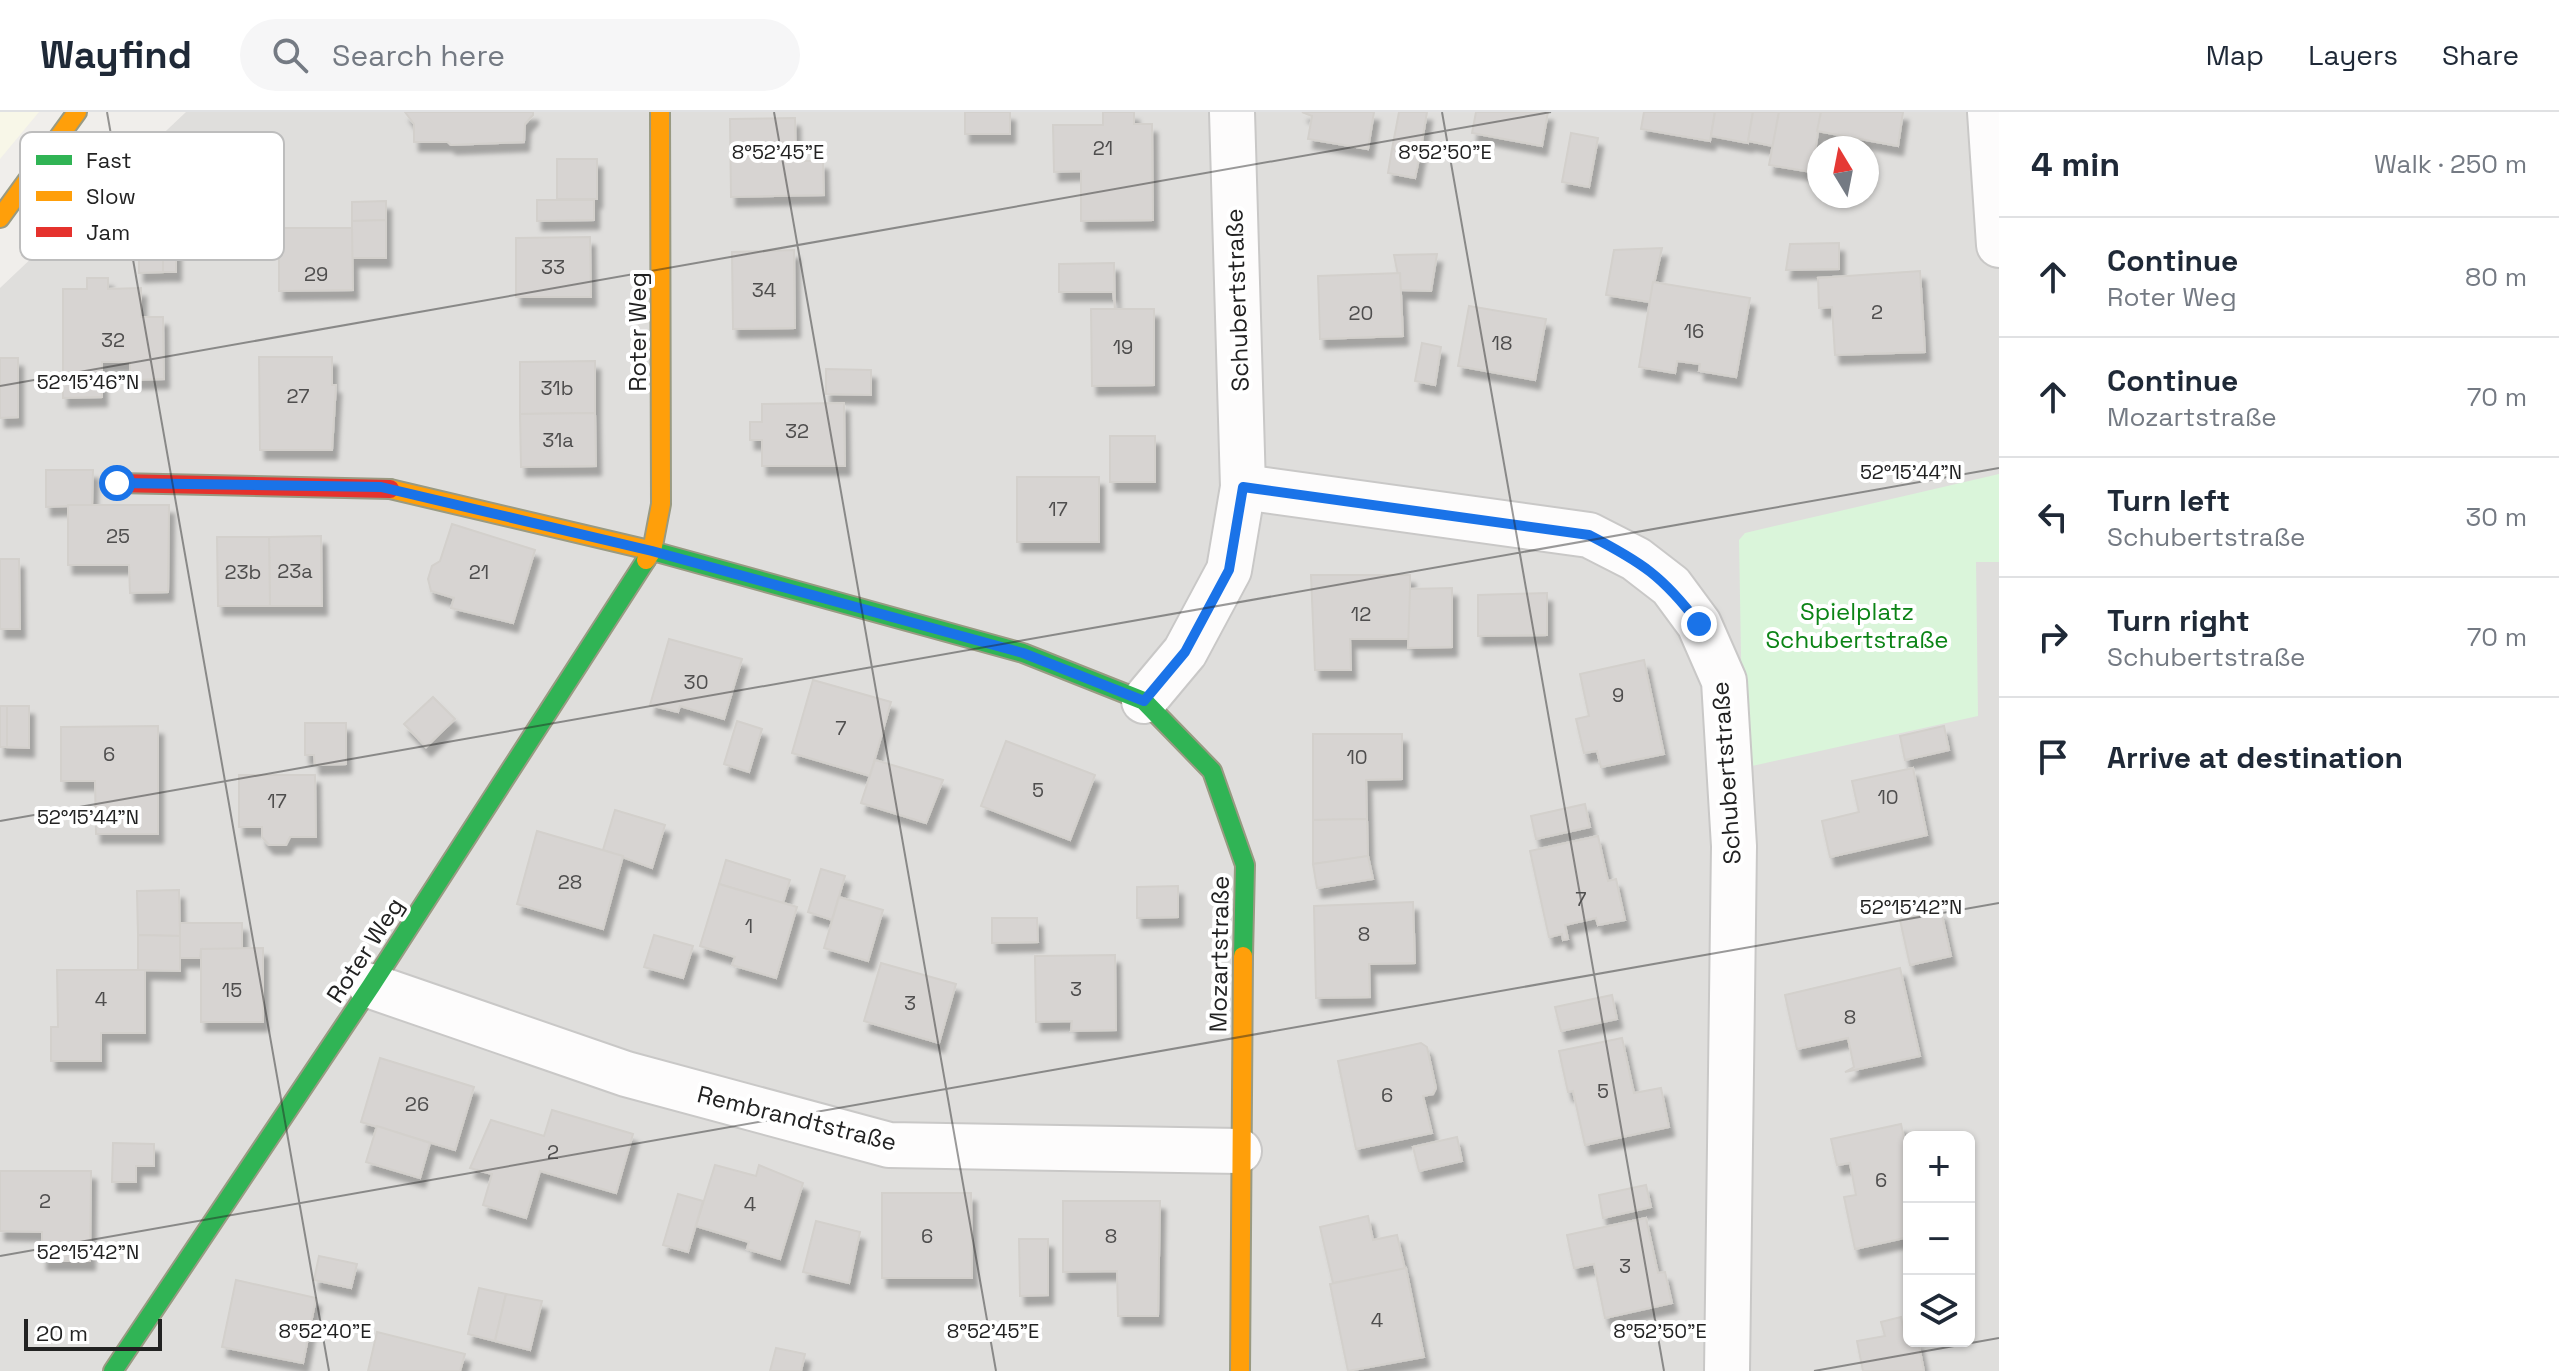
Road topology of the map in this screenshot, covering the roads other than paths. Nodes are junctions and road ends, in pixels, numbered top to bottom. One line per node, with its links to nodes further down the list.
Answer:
1 (77, 112): 5 (street)
2 (660, 112): 11 (street, Roter Weg)
3 (1232, 112): 10 (street, Schubertstraße)
4 (1990, 112): 8 (street)
5 (62, 132)
6 (20, 190): 7 (street)
7 (0, 218)
8 (1999, 245)
9 (117, 483): 11 (street)
10 (1243, 487): 12 (street, Schubertstraße); 17 (street, Schubertstraße)
11 (652, 551): 12 (street, Mozartstraße); 13 (street, Roter Weg)
12 (1144, 701): 14 (street, Mozartstraße)
13 (371, 986): 14 (street, Rembrandtstraße); 15 (street, Roter Weg)
14 (1239, 1151): 16 (street, Mozartstraße)
15 (113, 1371)
16 (1240, 1371)
17 (1727, 1371)

